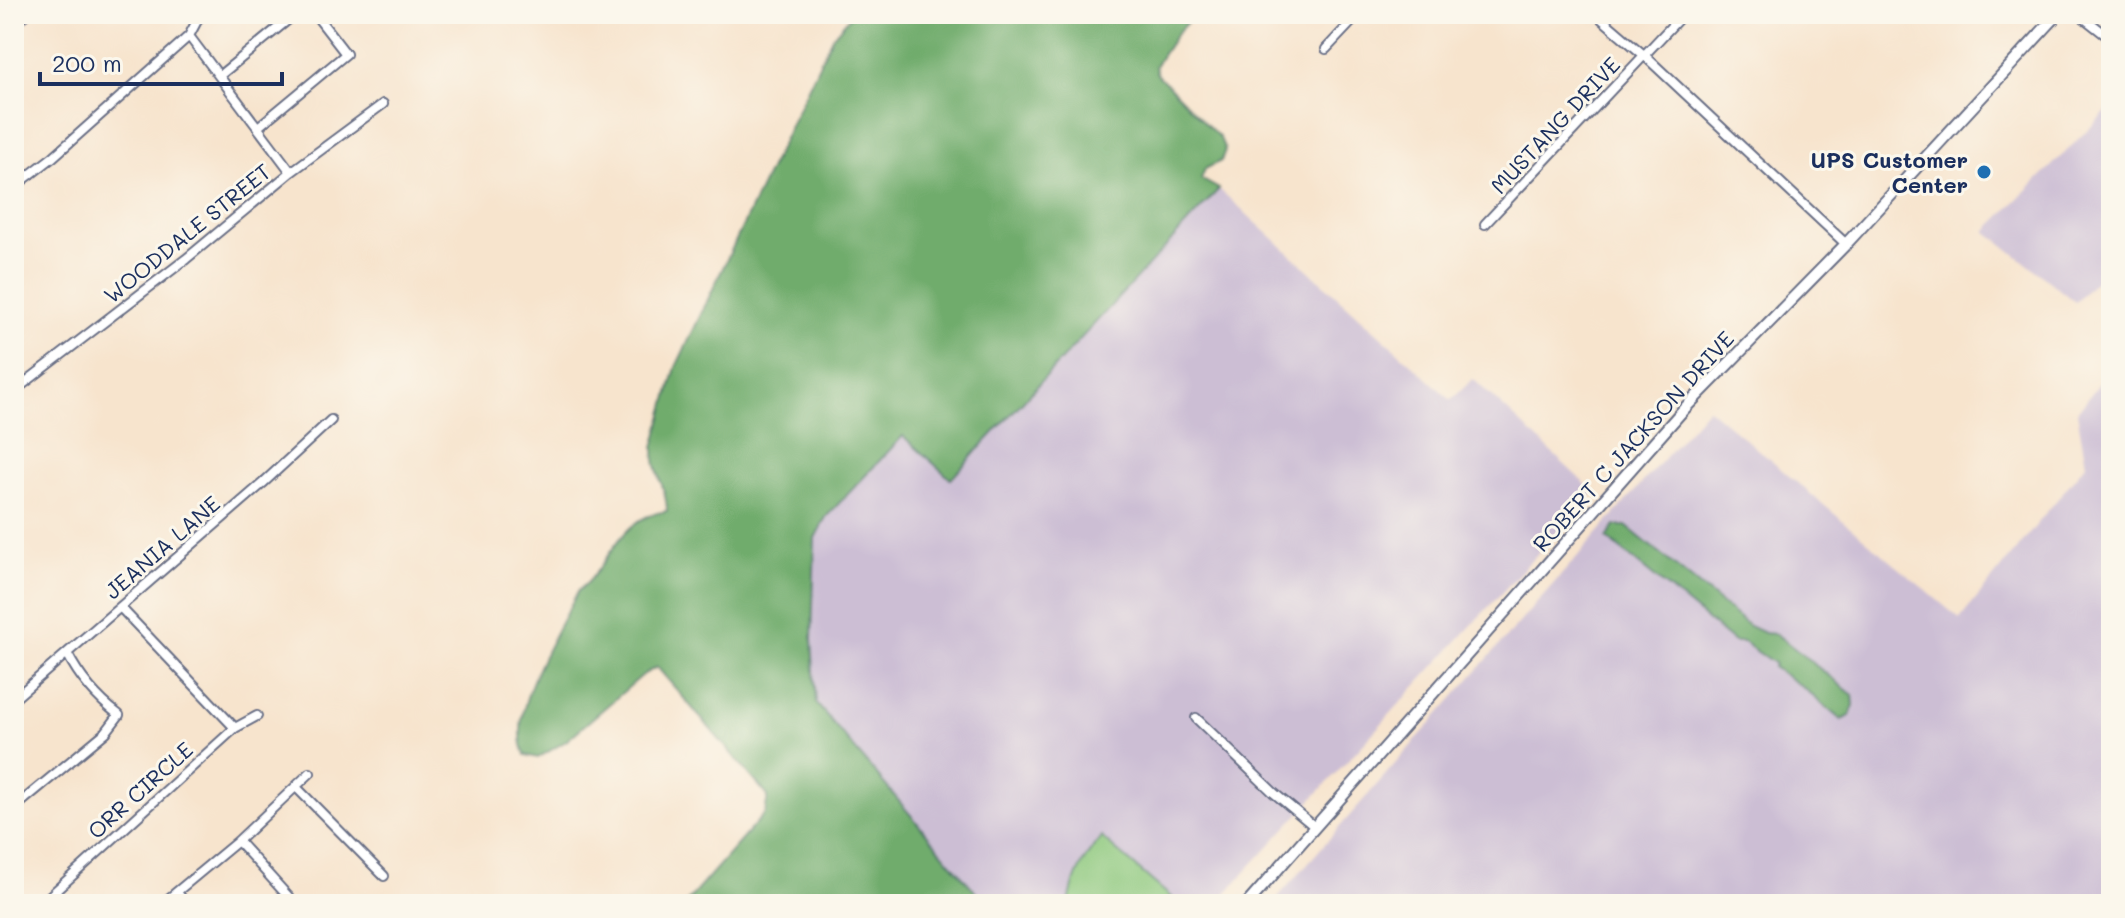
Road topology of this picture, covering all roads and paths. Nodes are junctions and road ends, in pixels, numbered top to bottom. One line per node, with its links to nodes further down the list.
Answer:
1 (26, 14): 10 (street)
2 (197, 14): 11 (street)
3 (295, 14): 15 (street)
4 (315, 14): 17 (street)
5 (1359, 14): 13 (street)
6 (1596, 14): 14 (street)
7 (1683, 14): 14 (street, MUSTANG DRIVE)
8 (2058, 14): 21 (main road, ROBERT C JACKSON DRIVE)
9 (2079, 14): 12 (street)
10 (14, 24)
11 (189, 36): 15 (street); 19 (street)
12 (2111, 39)
13 (1326, 49)
14 (1645, 56): 20 (street, MUSTANG DRIVE); 21 (street)
15 (219, 76): 17 (street)
16 (383, 104): 18 (street, WOODDALE STREET)
17 (258, 127): 18 (street)
18 (291, 172): 22 (street, WOODDALE STREET)
19 (14, 187)
20 (1485, 224)
21 (1846, 244): 33 (main road, ROBERT C JACKSON DRIVE)
22 (14, 391)
23 (331, 420): 24 (street, JEANIA LANE)
24 (120, 607): 25 (street, JEANIA LANE); 29 (street)
25 (67, 653): 26 (street, JEANIA LANE); 32 (street)
26 (14, 699)
27 (257, 716): 29 (street, ORR CIRCLE)
28 (1196, 718): 33 (street)
29 (235, 728): 37 (street, ORR CIRCLE)
30 (310, 773): 31 (street)
31 (296, 787): 34 (street); 35 (street)
32 (14, 808)
33 (1315, 827): 43 (main road, ROBERT C JACKSON DRIVE)
34 (238, 841): 36 (street); 42 (street)
35 (384, 876)
36 (177, 893): 40 (street); 41 (street)
37 (50, 896): 38 (street, ORR CIRCLE); 39 (street)
38 (41, 904)
39 (58, 904)
40 (162, 904)
41 (187, 904)
42 (295, 904)
43 (1247, 904)

